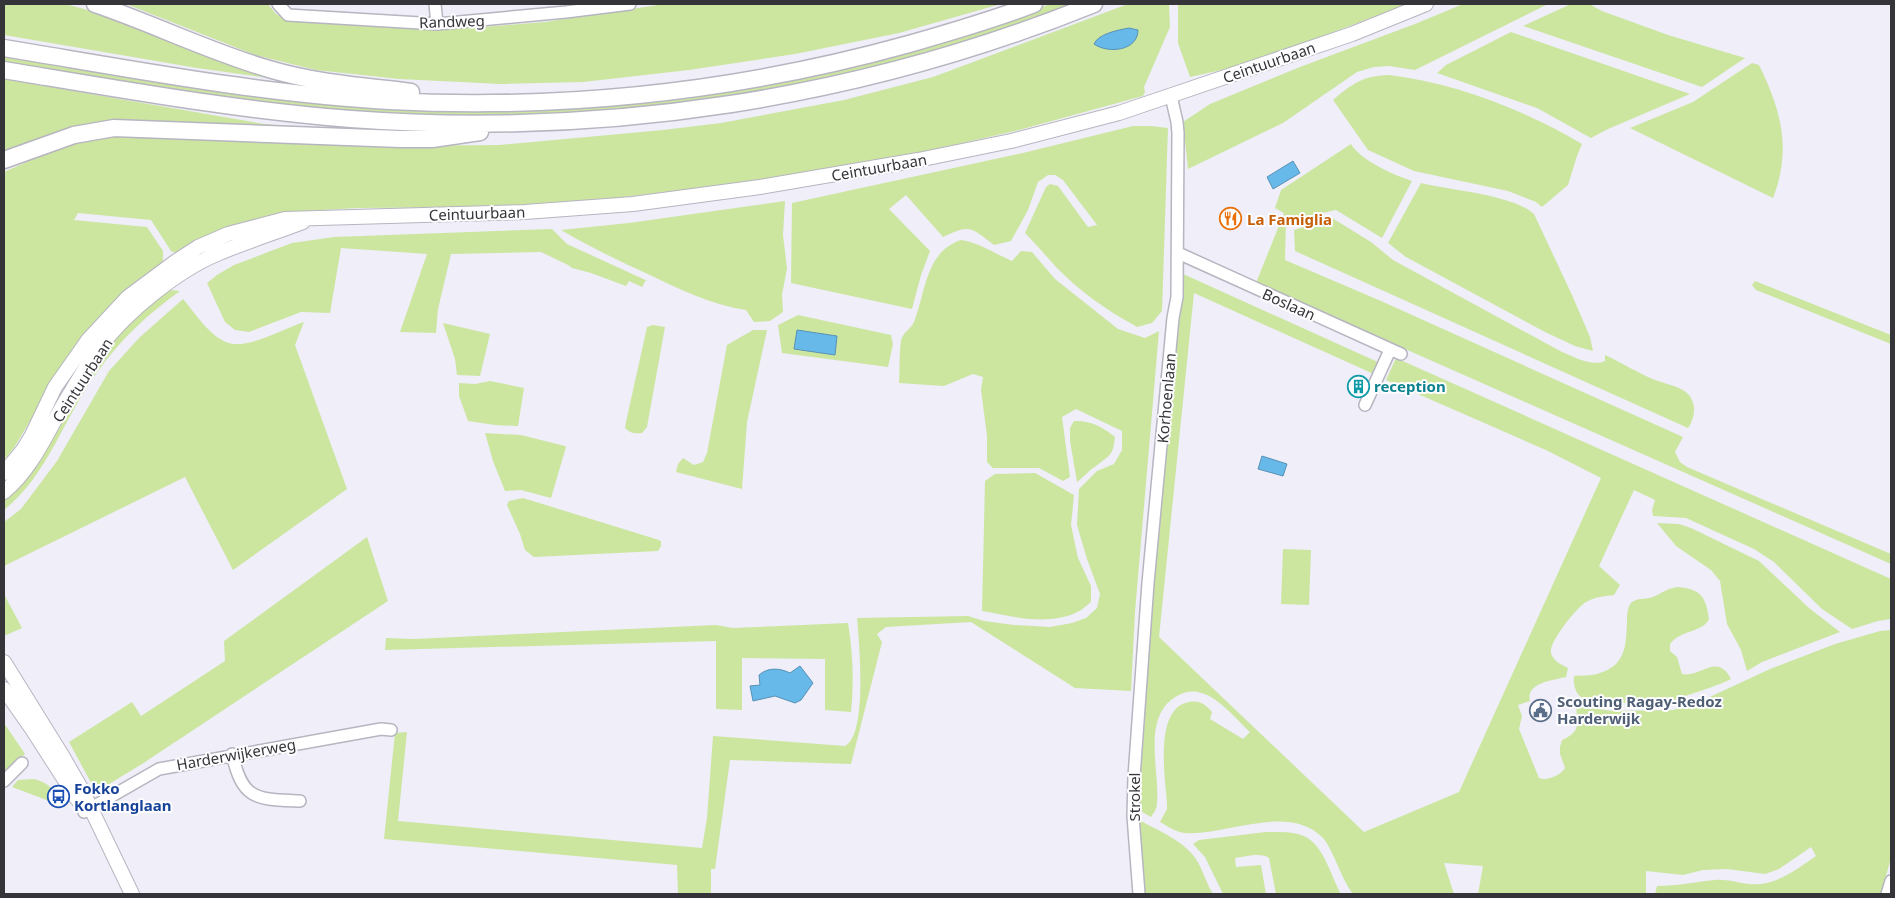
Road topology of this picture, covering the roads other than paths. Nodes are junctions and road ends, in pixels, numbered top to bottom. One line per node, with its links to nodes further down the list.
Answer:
1 (95, 4): 13 (highway)
2 (278, 4): 9 (street, Randweg)
3 (435, 4): 9 (street)
4 (630, 4): 8 (street, Randweg)
5 (1034, 4): 13 (highway)
6 (1094, 4): 14 (highway)
7 (1426, 4): 12 (main road, Ceintuurbaan)
8 (566, 8): 9 (street, Randweg)
9 (437, 24)
10 (4, 48): 13 (highway)
11 (4, 70): 14 (highway)
12 (1171, 96): 16 (main road, Ceintuurbaan); 17 (street, Korhoenlaan)
13 (508, 103)
14 (541, 123): 15 (highway)
15 (4, 160)
16 (310, 220): 19 (main road, Ceintuurbaan); 20 (main road, Ceintuurbaan)
17 (1178, 254): 18 (street, Boslaan); 23 (street, Korhoenlaan)
18 (1365, 405)
19 (4, 473)
20 (4, 492)
21 (4, 662): 29 (main road)
22 (4, 688): 29 (main road)
23 (1139, 700): 33 (street, Strokel)
24 (391, 730): 25 (street, Harderwijkerweg)
25 (232, 754): 28 (street); 29 (street, Harderwijkerweg)
26 (22, 764): 27 (street)
27 (4, 781)
28 (300, 801)
29 (88, 809): 31 (main road); 32 (main road)
30 (1891, 881): 34 (street)
31 (123, 894)
32 (132, 894)
33 (1139, 894)
34 (1887, 894)

